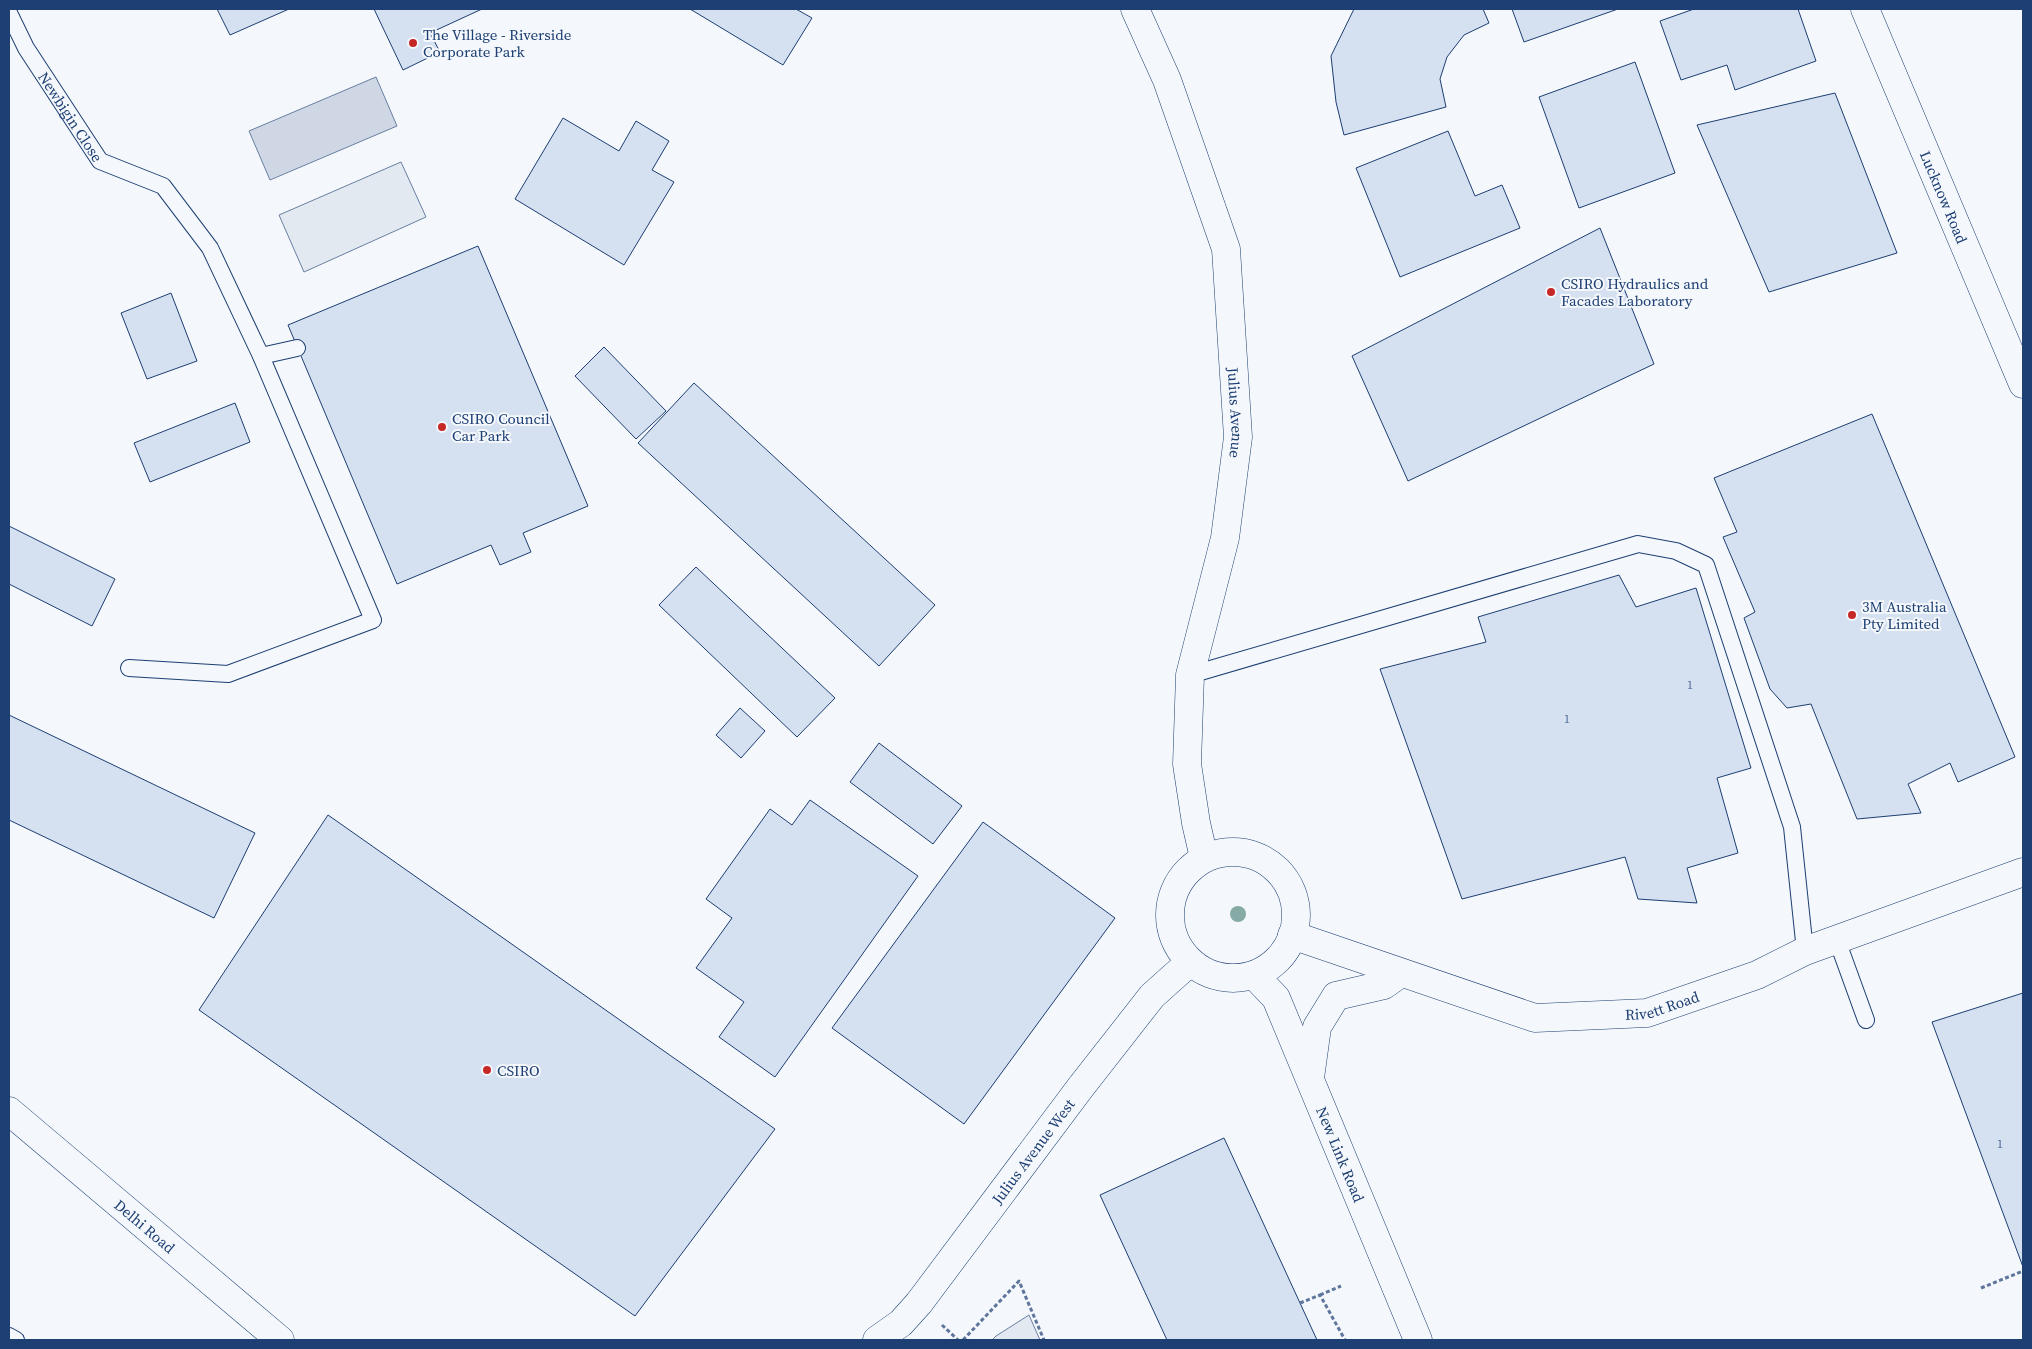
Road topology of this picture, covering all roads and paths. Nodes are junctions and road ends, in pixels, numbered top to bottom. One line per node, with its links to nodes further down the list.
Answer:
1 (1135, 9): 8 (street, Julius Avenue)
2 (1865, 9): 6 (street, Lucknow Road)
3 (9, 13): 5 (lane, Newbigin Close)
4 (297, 348): 5 (lane)
5 (261, 356): 7 (lane)
6 (2023, 384)
7 (129, 668)
8 (1190, 675): 9 (street, Julius Avenue); 13 (lane)
9 (1204, 858): 11 (street); 14 (street)
10 (2023, 872): 12 (street, Rivett Road)
11 (1292, 935): 15 (street, Rivett Road); 16 (street)
12 (1837, 940): 13 (street, Rivett Road); 17 (lane)
13 (1805, 951): 15 (street, Rivett Road)
14 (1190, 962): 16 (street); 28 (street, Julius Avenue West)
15 (1401, 973): 18 (street)
16 (1254, 975): 18 (street, New Link Road)
17 (1866, 1020)
18 (1310, 1079): 32 (street, New Link Road)
19 (12, 1119): 27 (street, Delhi Road)
20 (2023, 1271): 22 (path)
21 (1341, 1286): 23 (path)
22 (1981, 1288)
23 (1320, 1295): 24 (path); 31 (path)
24 (1300, 1303)
25 (9, 1336): 26 (lane)
26 (16, 1340)
27 (280, 1340)
28 (877, 1340)
29 (963, 1340): 30 (path)
30 (1044, 1340)
31 (1344, 1340)
32 (1418, 1340)

